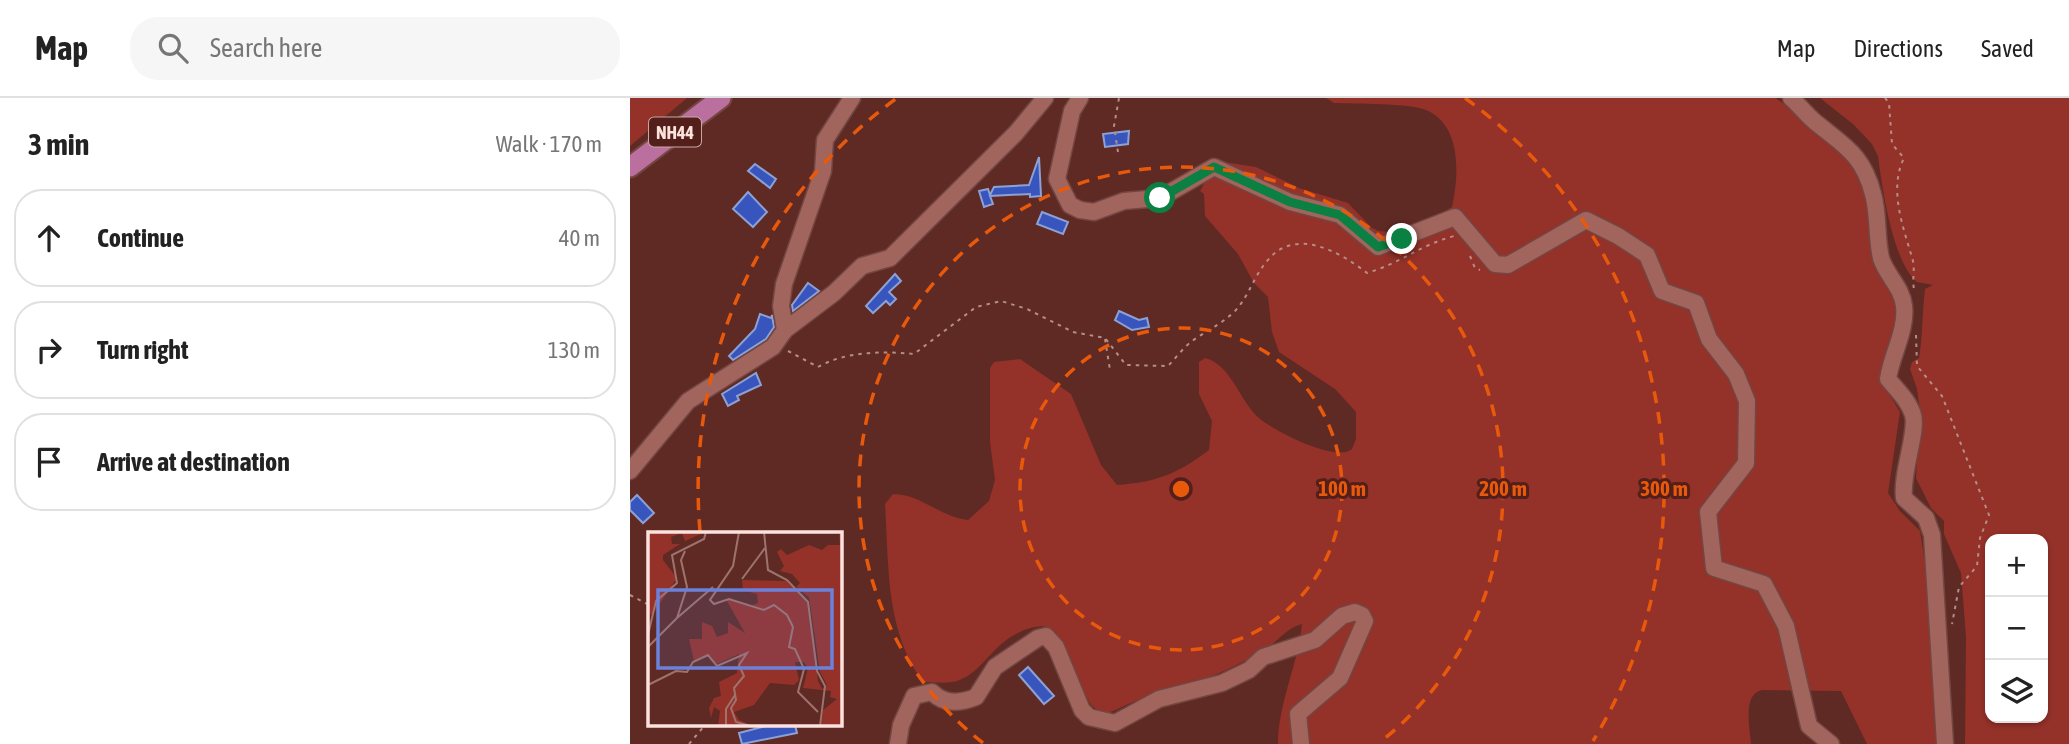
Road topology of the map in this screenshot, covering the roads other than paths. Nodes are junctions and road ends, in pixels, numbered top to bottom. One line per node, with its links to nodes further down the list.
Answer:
1 (721, 98): 6 (main road, NH44)
2 (852, 98): 7 (street)
3 (1045, 98): 7 (street)
4 (1080, 98): 11 (street)
5 (1791, 98): 12 (street)
6 (630, 167)
7 (785, 330): 8 (street)
8 (630, 471)
9 (898, 744): 10 (street)
10 (1301, 744)
11 (1831, 744)
12 (1945, 744)

